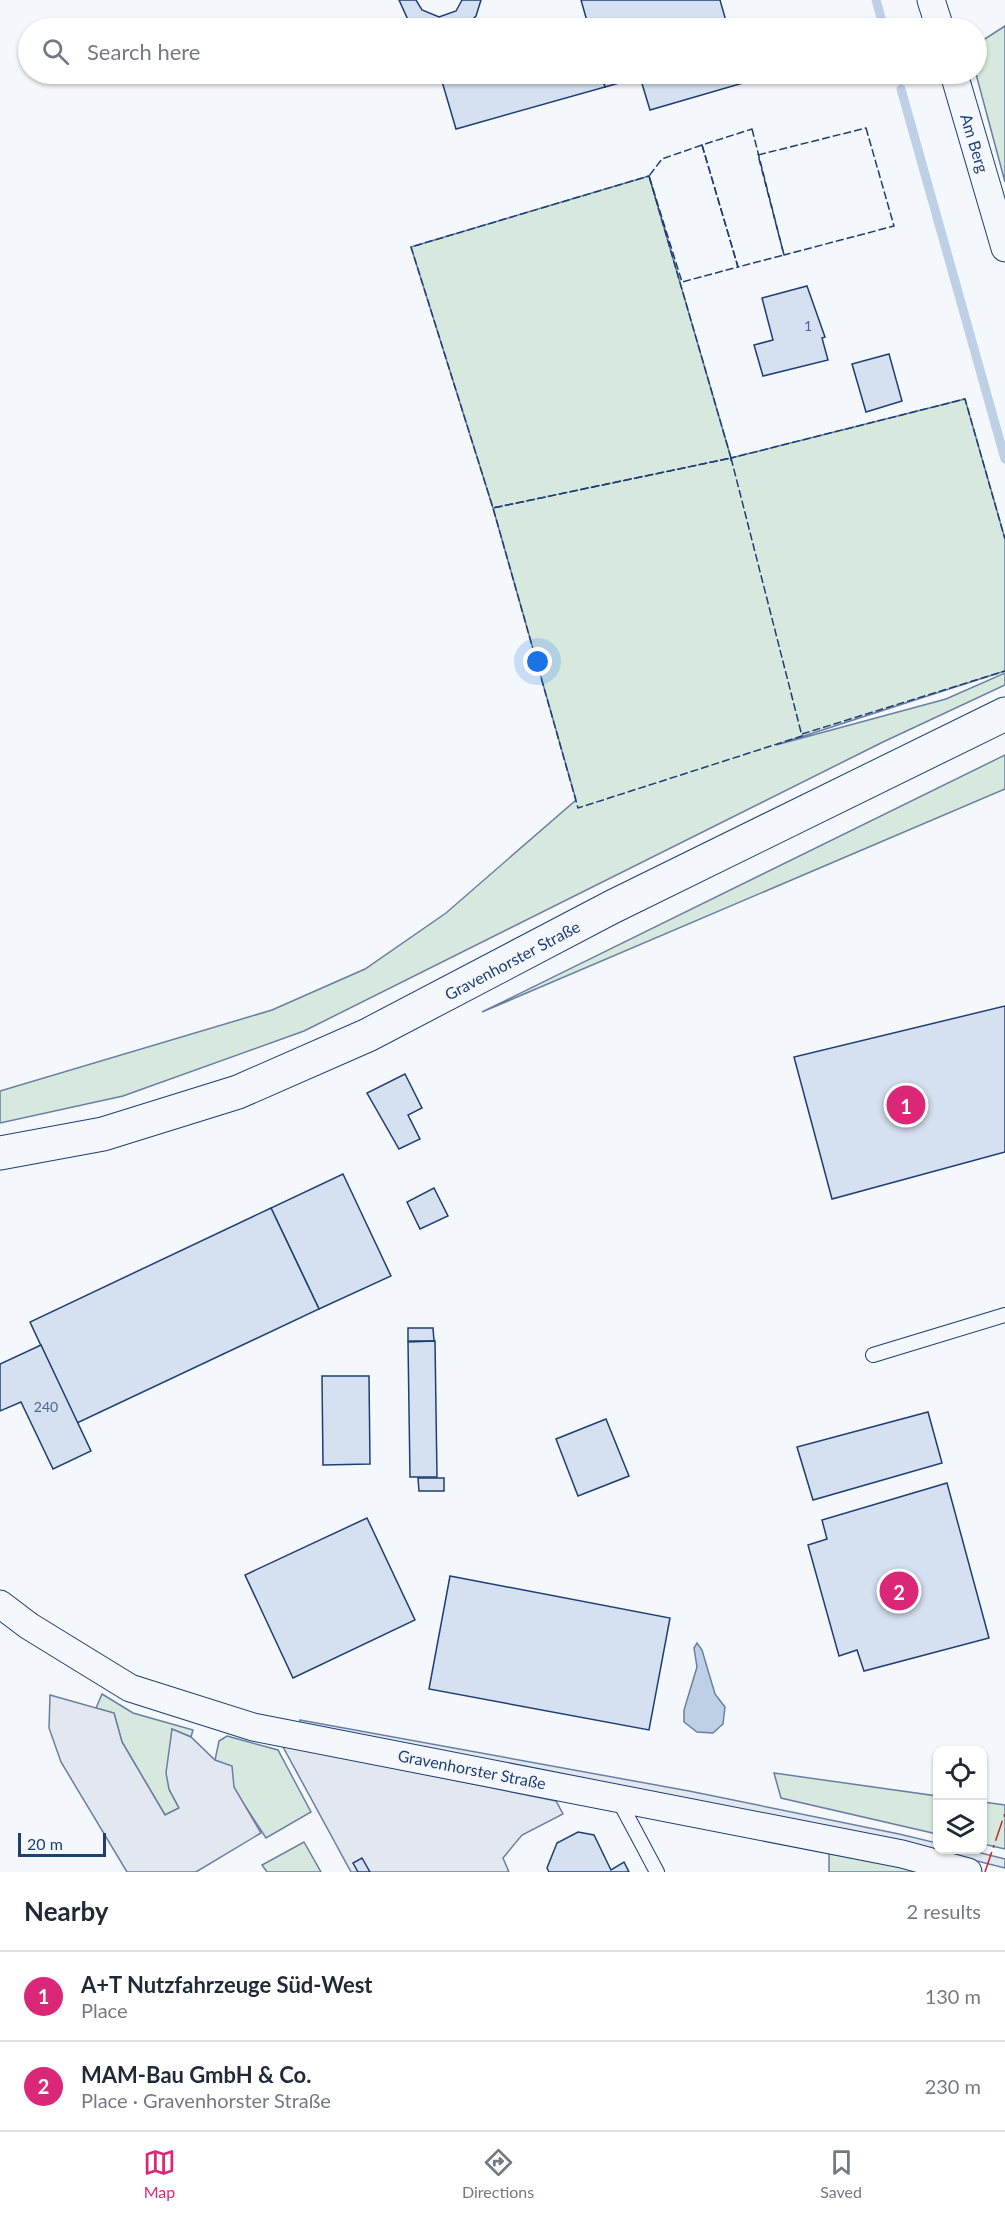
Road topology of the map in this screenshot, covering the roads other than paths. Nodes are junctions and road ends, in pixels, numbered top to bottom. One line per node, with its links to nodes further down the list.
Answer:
1 (931, 0): 2 (street)
2 (937, 18)
3 (957, 84): 4 (street, Am Berg)
4 (1005, 248)
5 (1005, 714): 6 (main road, Gravenhorster Straße)
6 (0, 1153)
7 (1005, 1315): 8 (lane)
8 (873, 1354)
9 (0, 1604): 10 (street, Gravenhorster Straße)
10 (617, 1797): 11 (lane); 12 (street, Gravenhorster Straße)
11 (657, 1872)
12 (968, 1872)

